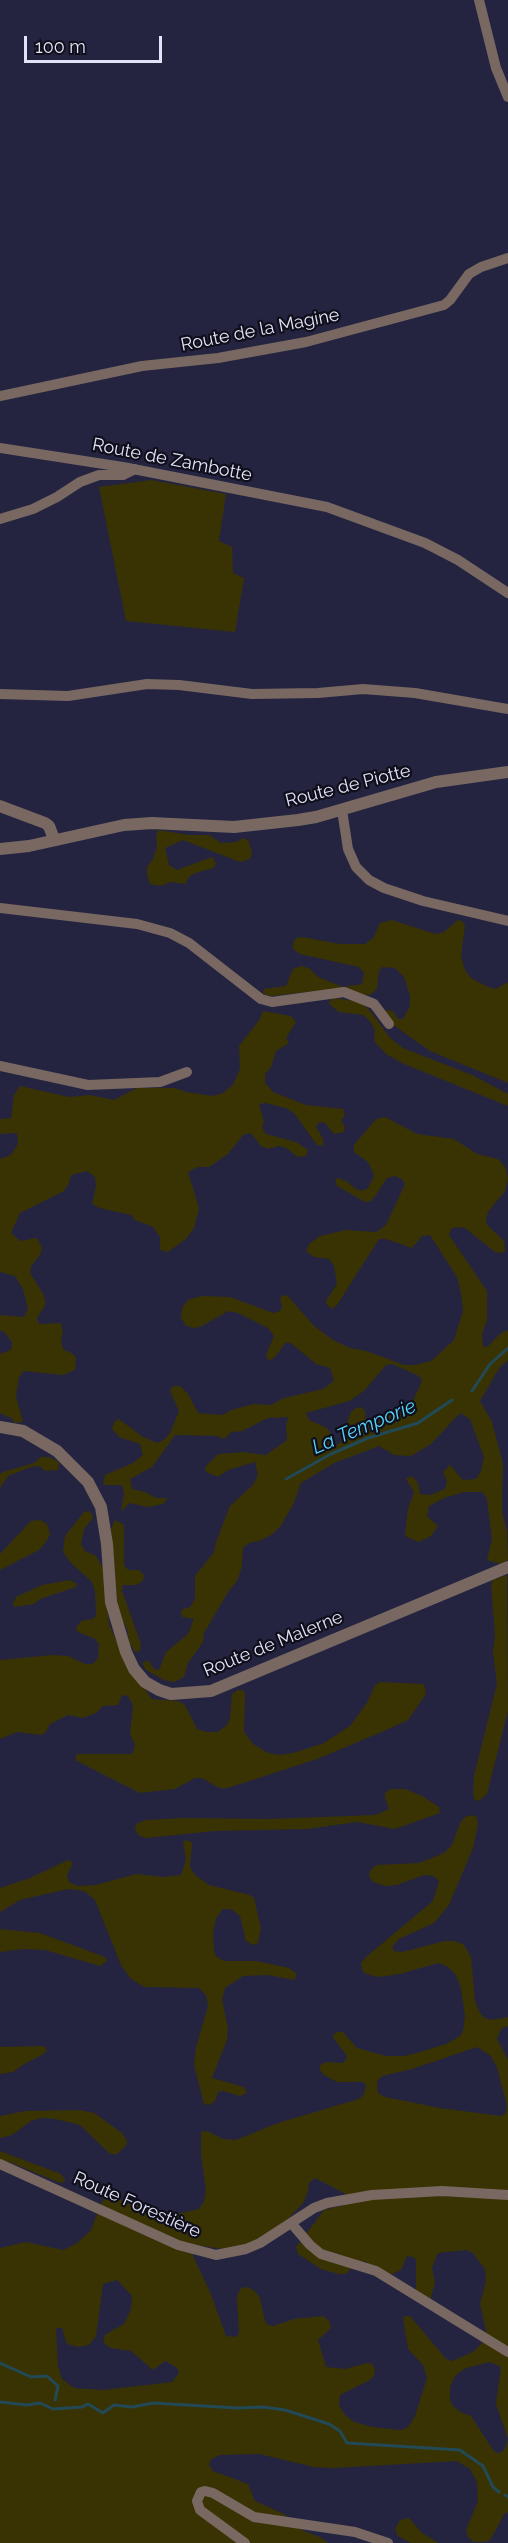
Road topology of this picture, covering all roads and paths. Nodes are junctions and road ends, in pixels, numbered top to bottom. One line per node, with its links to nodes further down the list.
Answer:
1 (479, 0): 2 (street)
2 (508, 97)
3 (508, 258): 4 (street, Route de la Magine)
4 (0, 396)
5 (0, 448): 6 (street, Route de Zambotte)
6 (135, 469): 7 (street); 8 (street, Route de Zambotte)
7 (0, 519)
8 (508, 593)
9 (0, 694): 10 (street)
10 (508, 709)
11 (508, 772): 13 (street, Route de Piotte)
12 (0, 806): 14 (street)
13 (342, 810): 14 (street, Route de Piotte); 17 (street)
14 (54, 839): 15 (street, Route de Piotte)
15 (0, 849)
16 (0, 908): 18 (street)
17 (508, 921)
18 (389, 1024)
19 (0, 1066): 20 (street)
20 (187, 1072)
21 (0, 1427): 22 (street, Route de Malerne)
22 (508, 1567)
23 (0, 2164): 25 (street, Route Forestière)
24 (508, 2195): 25 (street, Route Forestière)
25 (292, 2224): 26 (street)
26 (508, 2352)
27 (245, 2543): 28 (street)
28 (388, 2543)

